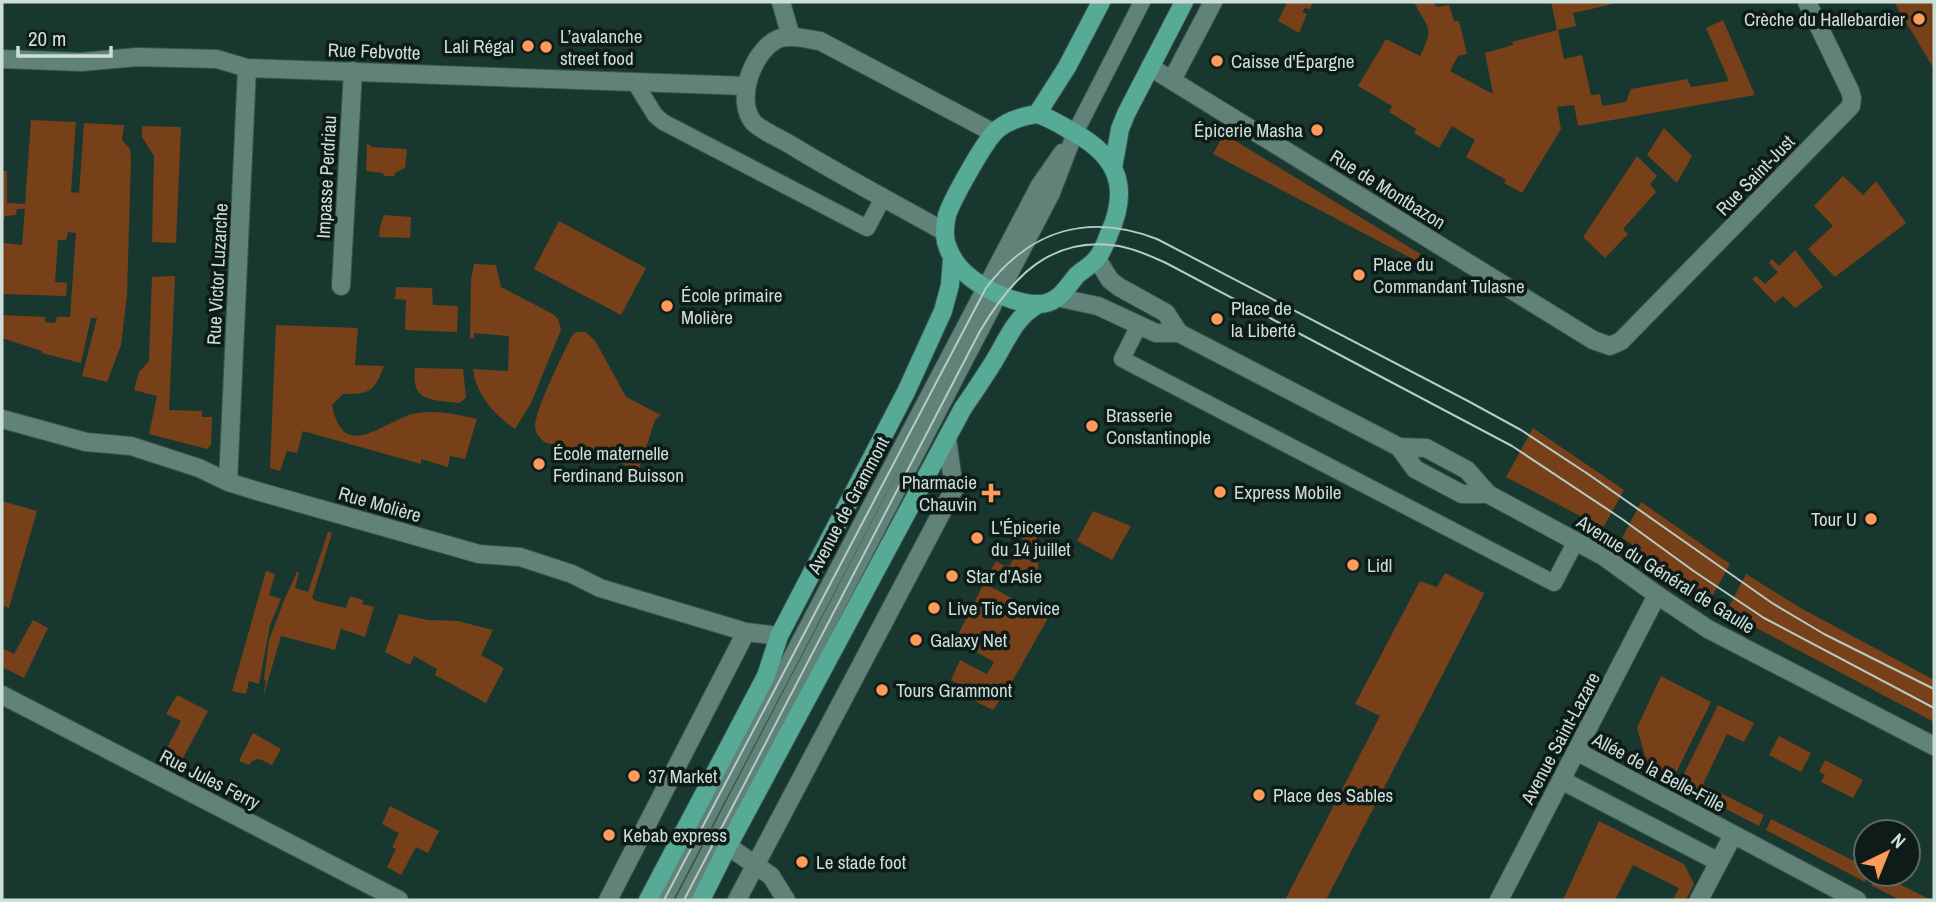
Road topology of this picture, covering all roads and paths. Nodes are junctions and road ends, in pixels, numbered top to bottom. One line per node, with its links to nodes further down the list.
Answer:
1 (781, 2): 7 (street)
2 (1101, 2): 15 (main road)
3 (1142, 2): 17 (lane, Avenue de Grammont)
4 (1184, 2): 9 (main road)
5 (1213, 2): 12 (street)
6 (1807, 2): 29 (street, Rue Saint-Just)
7 (791, 37): 14 (street); 16 (street)
8 (2, 59): 10 (street, Rue Febvotte)
9 (1150, 67): 12 (street, Rue de Montbazon); 18 (main road)
10 (247, 68): 11 (street, Rue Febvotte); 32 (street, Rue Victor Luzarche)
11 (354, 71): 13 (street, Rue Febvotte); 23 (street, Impasse Perdriau)
12 (1172, 80): 29 (street, Rue de Montbazon)
13 (634, 81): 14 (street, Rue Febvotte); 19 (lane)
14 (747, 86): 19 (street)
15 (1037, 114): 16 (main road); 17 (main road)
16 (994, 133): 20 (main road)
17 (1075, 133): 18 (main road); 24 (lane, Avenue de Grammont)
18 (1114, 168): 21 (main road)
19 (883, 198): 20 (street)
20 (945, 232): 22 (main road)
21 (1097, 258): 25 (main road); 28 (street, Avenue du Général de Gaulle)
22 (952, 259): 24 (main road); 36 (main road, Avenue de Grammont)
23 (341, 286)
24 (992, 291): 26 (main road); 48 (lane, Avenue de Grammont); 49 (lane, Avenue de Grammont)
25 (1060, 298): 26 (main road); 27 (street, Avenue du Général de Gaulle)
26 (1037, 305): 31 (main road)
27 (1139, 325): 28 (street, Avenue du Général de Gaulle); 33 (lane)
28 (1179, 334): 33 (street, Avenue du Général de Gaulle)
29 (1604, 345)
30 (2, 419): 32 (street, Rue Molière)
31 (947, 438): 42 (main road); 44 (street)
32 (228, 482): 35 (street, Rue Molière)
33 (1576, 541): 34 (street, Avenue du Général de Gaulle)
34 (1657, 595): 38 (street, Avenue du Général de Gaulle); 39 (street, Avenue Saint-Lazare)
35 (746, 632): 36 (street, Rue Molière); 46 (street)
36 (779, 636): 47 (main road, Avenue de Grammont)
37 (2, 695): 45 (street, Rue Jules Ferry)
38 (1934, 747)
39 (1576, 751): 40 (street, Avenue Saint-Lazare); 41 (street, Allée de la Belle-Fille)
40 (1561, 780): 43 (street); 53 (street, Avenue Saint-Lazare)
41 (1733, 835): 43 (street, Allée de la Belle-Fille); 55 (street)
42 (728, 846): 44 (street); 50 (main road)
43 (1719, 862): 54 (street, Allée de la Belle-Fille)
44 (755, 865): 51 (street); 52 (street)
45 (399, 900)
46 (608, 900)
47 (648, 900)
48 (664, 900)
49 (684, 900)
50 (701, 900)
51 (737, 900)
52 (786, 900)
53 (1499, 900)
54 (1699, 900)
55 (1857, 900)

